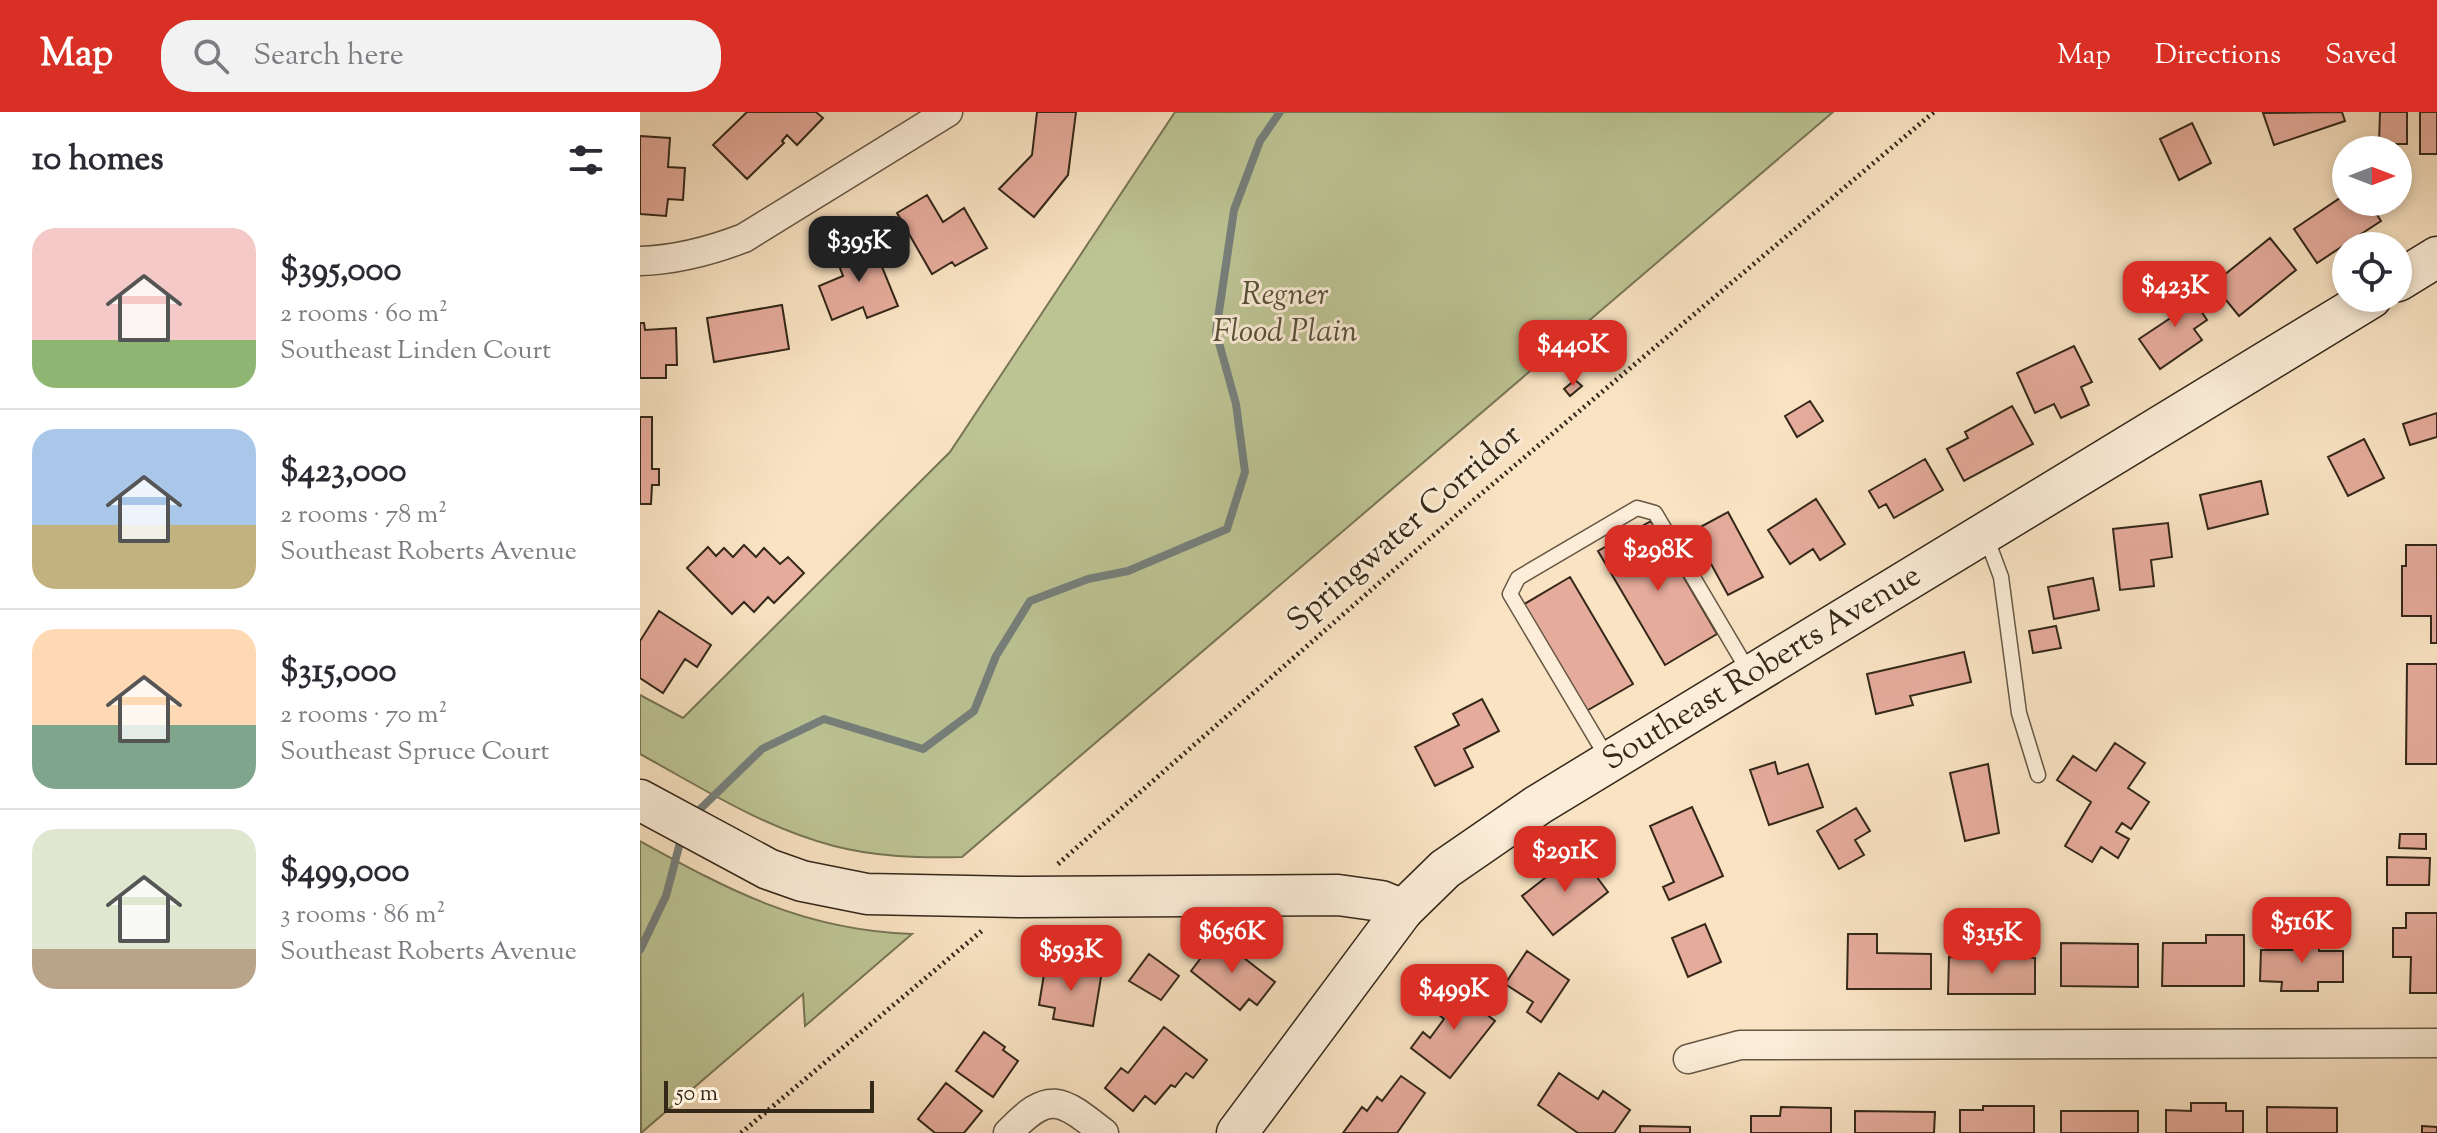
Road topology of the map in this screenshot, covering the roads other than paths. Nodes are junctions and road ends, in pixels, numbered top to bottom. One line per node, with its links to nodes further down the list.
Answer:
1 (948, 112): 3 (street)
2 (2437, 257): 4 (street)
3 (640, 261)
4 (2412, 272)
5 (2348, 312): 6 (street, Southeast Roberts Avenue)
6 (1985, 534): 7 (street, Southeast Roberts Avenue); 9 (lane)
7 (1751, 676): 8 (street, Southeast Roberts Avenue); 8 (lane)
8 (1610, 762): 11 (street, Southeast Roberts Avenue)
9 (2038, 775)
10 (646, 803): 11 (street)
11 (1403, 910): 16 (street, Southeast Roberts Avenue)
12 (2437, 1043): 13 (street)
13 (1688, 1059)
14 (1008, 1133): 15 (street)
15 (1104, 1133)
16 (1237, 1133)

